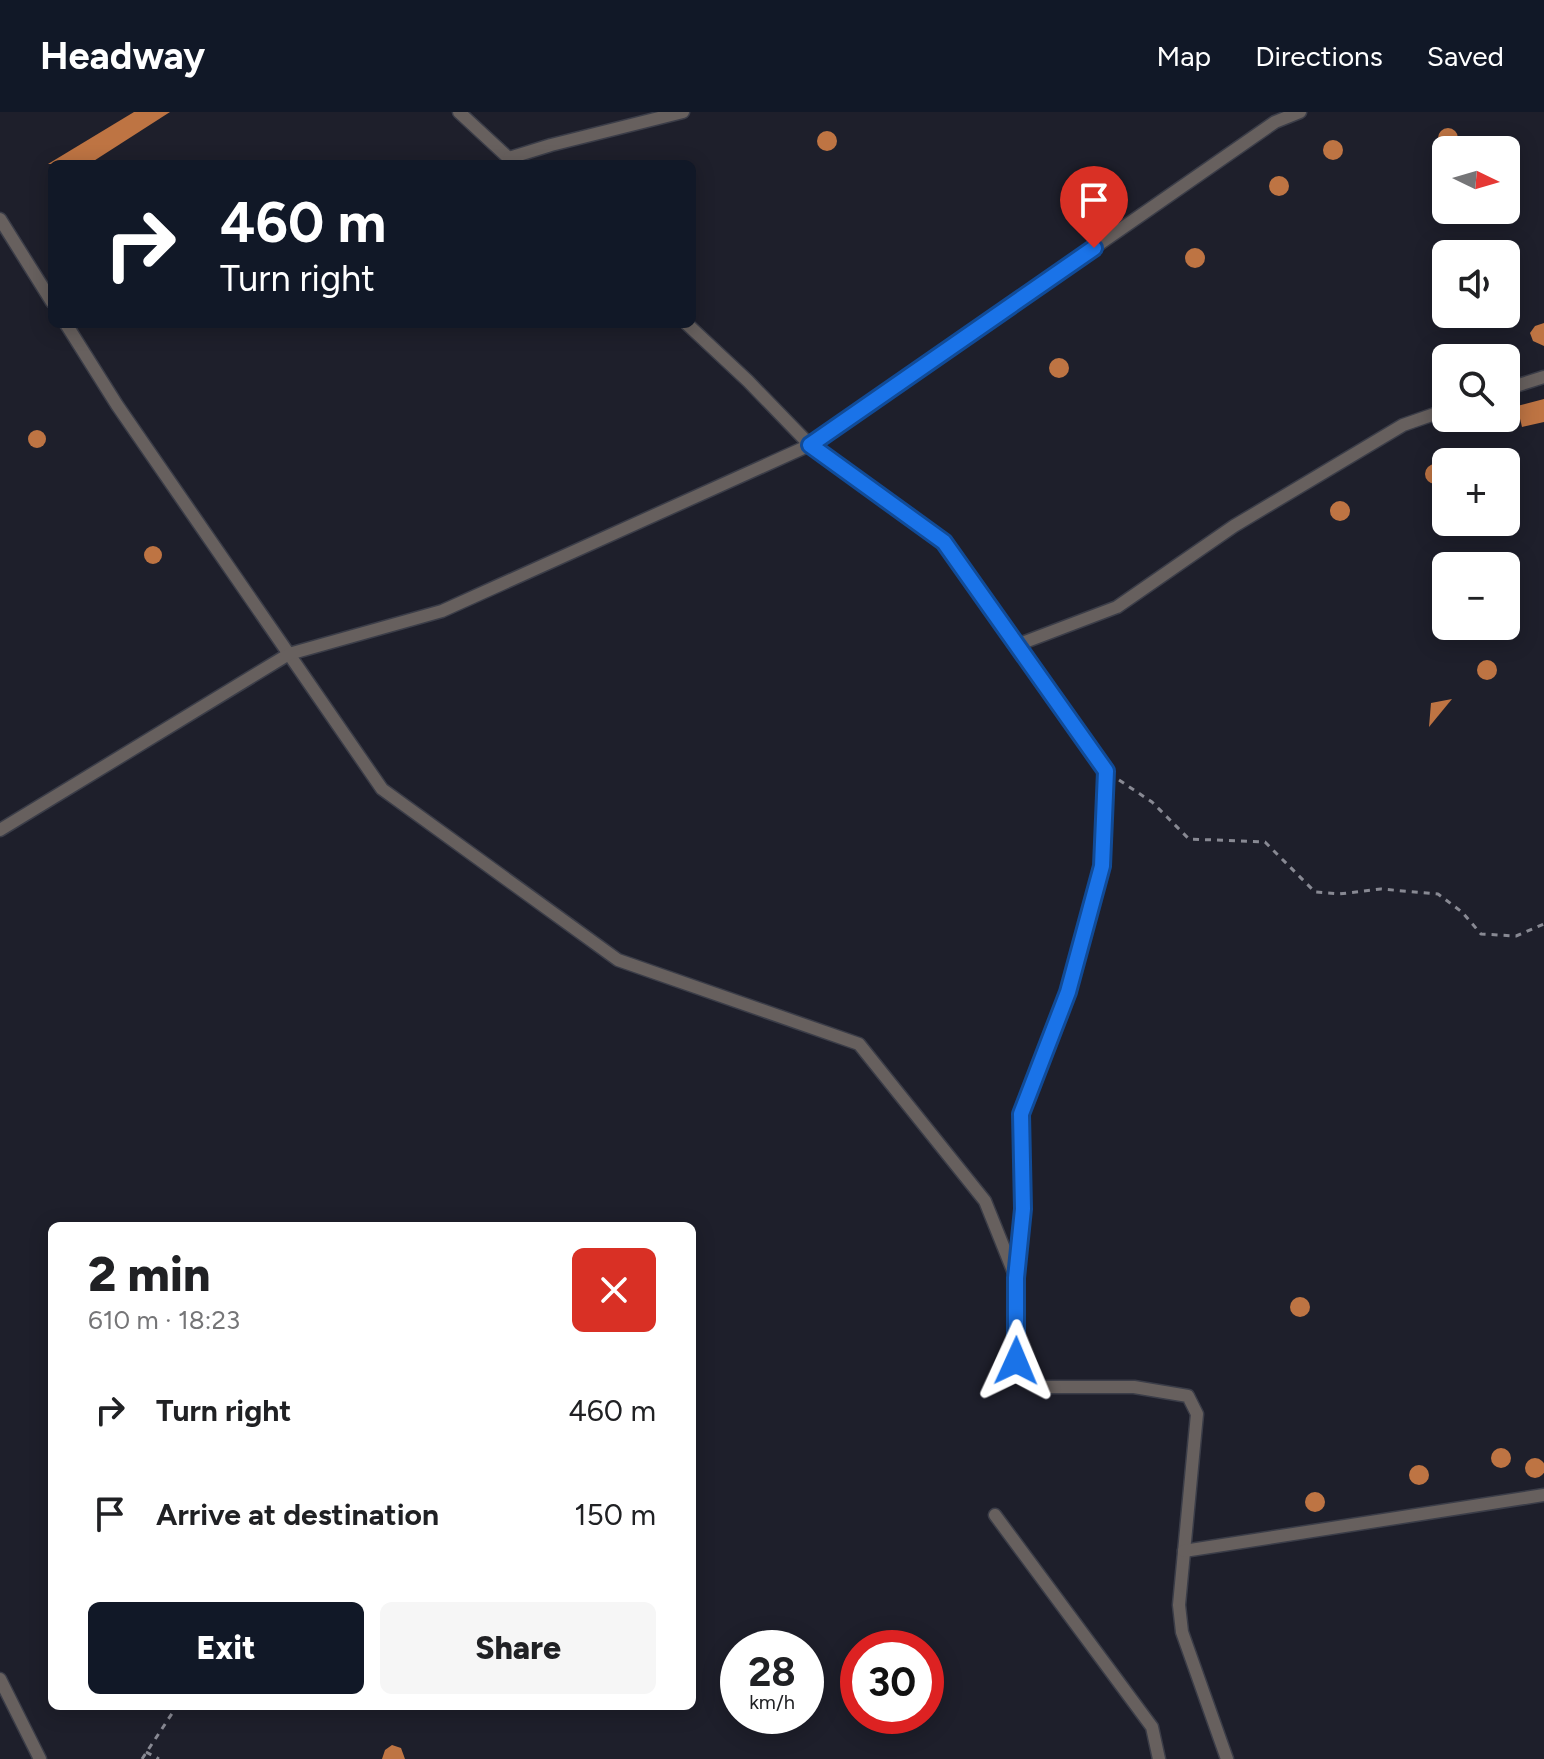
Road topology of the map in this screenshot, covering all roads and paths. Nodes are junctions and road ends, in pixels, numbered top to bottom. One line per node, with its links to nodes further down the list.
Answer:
1 (459, 112): 4 (street)
2 (683, 112): 5 (street)
3 (1300, 112): 13 (street)
4 (511, 160)
5 (514, 160)
6 (0, 219): 7 (street)
7 (48, 296)
8 (69, 328): 15 (street)
9 (691, 328): 13 (street)
10 (1544, 377): 11 (street)
11 (1520, 385)
12 (1432, 415): 14 (street)
13 (810, 445): 14 (street); 15 (street)
14 (1017, 645): 16 (street)
15 (289, 654): 17 (street); 19 (street)
16 (1106, 771): 18 (path); 19 (street)
17 (0, 830)
18 (1544, 924)
19 (1016, 1278): 22 (street)
20 (1544, 1495): 22 (street)
21 (995, 1515): 29 (street)
22 (1184, 1551): 30 (street)
23 (0, 1679): 26 (street)
24 (174, 1710): 25 (path)
25 (146, 1752): 27 (path); 28 (path)
26 (40, 1759)
27 (142, 1759)
28 (159, 1759)
29 (1159, 1759)
30 (1227, 1759)

